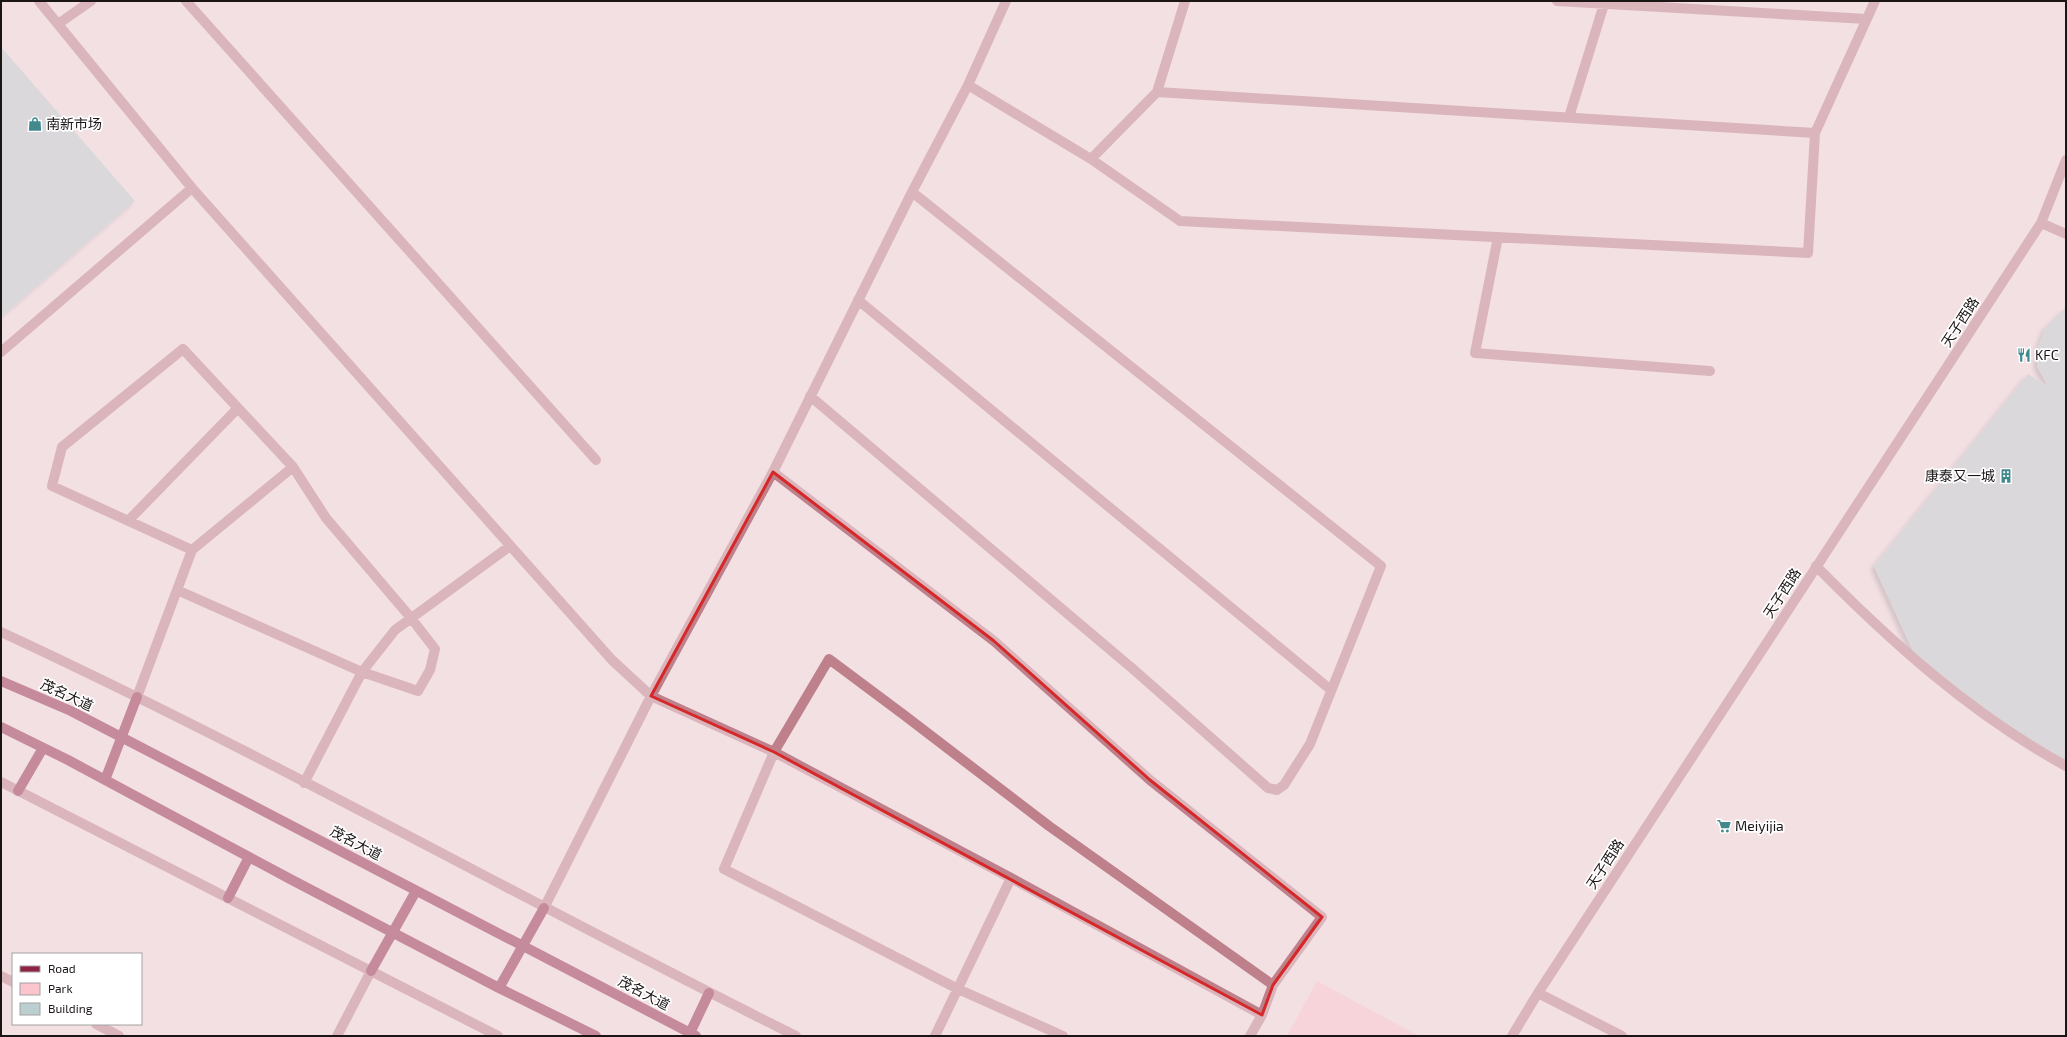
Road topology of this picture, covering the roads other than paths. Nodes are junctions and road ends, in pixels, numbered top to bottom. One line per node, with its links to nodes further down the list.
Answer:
1 (39, 1): 10 (street)
2 (91, 1): 10 (street)
3 (186, 1): 27 (street)
4 (1006, 1): 11 (street)
5 (1185, 1): 12 (street)
6 (1557, 1): 8 (street)
7 (1875, 1): 9 (street)
8 (1605, 2): 9 (street); 13 (street)
9 (1866, 19): 14 (street)
10 (58, 24): 17 (street)
11 (968, 85): 15 (street); 18 (street)
12 (1157, 92): 13 (street); 15 (street)
13 (1569, 117): 14 (street)
14 (1815, 133): 21 (street)
15 (1091, 159): 21 (street)
16 (2066, 160): 19 (street, 天子西路)
17 (192, 188): 23 (street); 31 (street)
18 (912, 192): 22 (street); 39 (street)
19 (2041, 223): 20 (street); 33 (street, 天子西路)
20 (2066, 234)
21 (1498, 237): 24 (street)
22 (858, 300): 25 (street); 39 (street)
23 (1, 352)
24 (1710, 371)
25 (810, 396): 29 (street); 39 (street)
26 (238, 408): 28 (street); 30 (street); 30 (street)
27 (596, 460)
28 (293, 467): 32 (street); 35 (street)
29 (773, 472): 40 (street); 61 (street)
30 (128, 521): 32 (street)
31 (510, 546): 35 (street); 40 (street)
32 (192, 550): 34 (street)
33 (1816, 566): 46 (street); 65 (street, 天子西路)
34 (177, 590): 37 (street); 41 (street)
35 (411, 618): 37 (street); 37 (street)
36 (1, 632): 41 (street)
37 (362, 672): 49 (street)
38 (1, 681): 43 (main road, 茂名大道)
39 (1331, 690)
40 (651, 696): 45 (street); 55 (street)
41 (137, 697): 43 (main road); 49 (street)
42 (1, 727): 44 (main road)
43 (123, 738): 47 (main road); 53 (main road, 茂名大道)
44 (43, 748): 47 (main road); 50 (main road)
45 (774, 752): 52 (street); 61 (street); 63 (street)
46 (2066, 766)
47 (105, 780): 51 (main road)
48 (1, 782): 50 (street)
49 (304, 783): 55 (street)
50 (18, 791): 54 (street)
51 (249, 857): 54 (main road); 56 (main road)
52 (1011, 878): 63 (street); 66 (street)
53 (416, 891): 56 (main road); 57 (main road, 茂名大道)
54 (228, 898): 58 (street)
55 (544, 908): 57 (main road); 64 (street)
56 (392, 932): 58 (main road); 62 (main road)
57 (522, 945): 62 (main road); 68 (main road, 茂名大道)
58 (371, 971): 71 (street); 72 (street)
59 (1, 976): 60 (street)
60 (12, 982)
61 (1273, 985): 66 (street)
62 (499, 988): 69 (main road)
63 (958, 989): 74 (street); 75 (street)
64 (709, 993): 68 (main road); 73 (street)
65 (1538, 993): 77 (street, 天子西路); 78 (street)
66 (1262, 1015): 76 (street)
67 (98, 1025): 70 (street)
68 (693, 1034)
69 (591, 1035)
70 (119, 1036)
71 (337, 1036)
72 (498, 1036)
73 (796, 1036)
74 (935, 1036)
75 (1063, 1036)
76 (1250, 1036)
77 (1512, 1036)
78 (1622, 1036)

